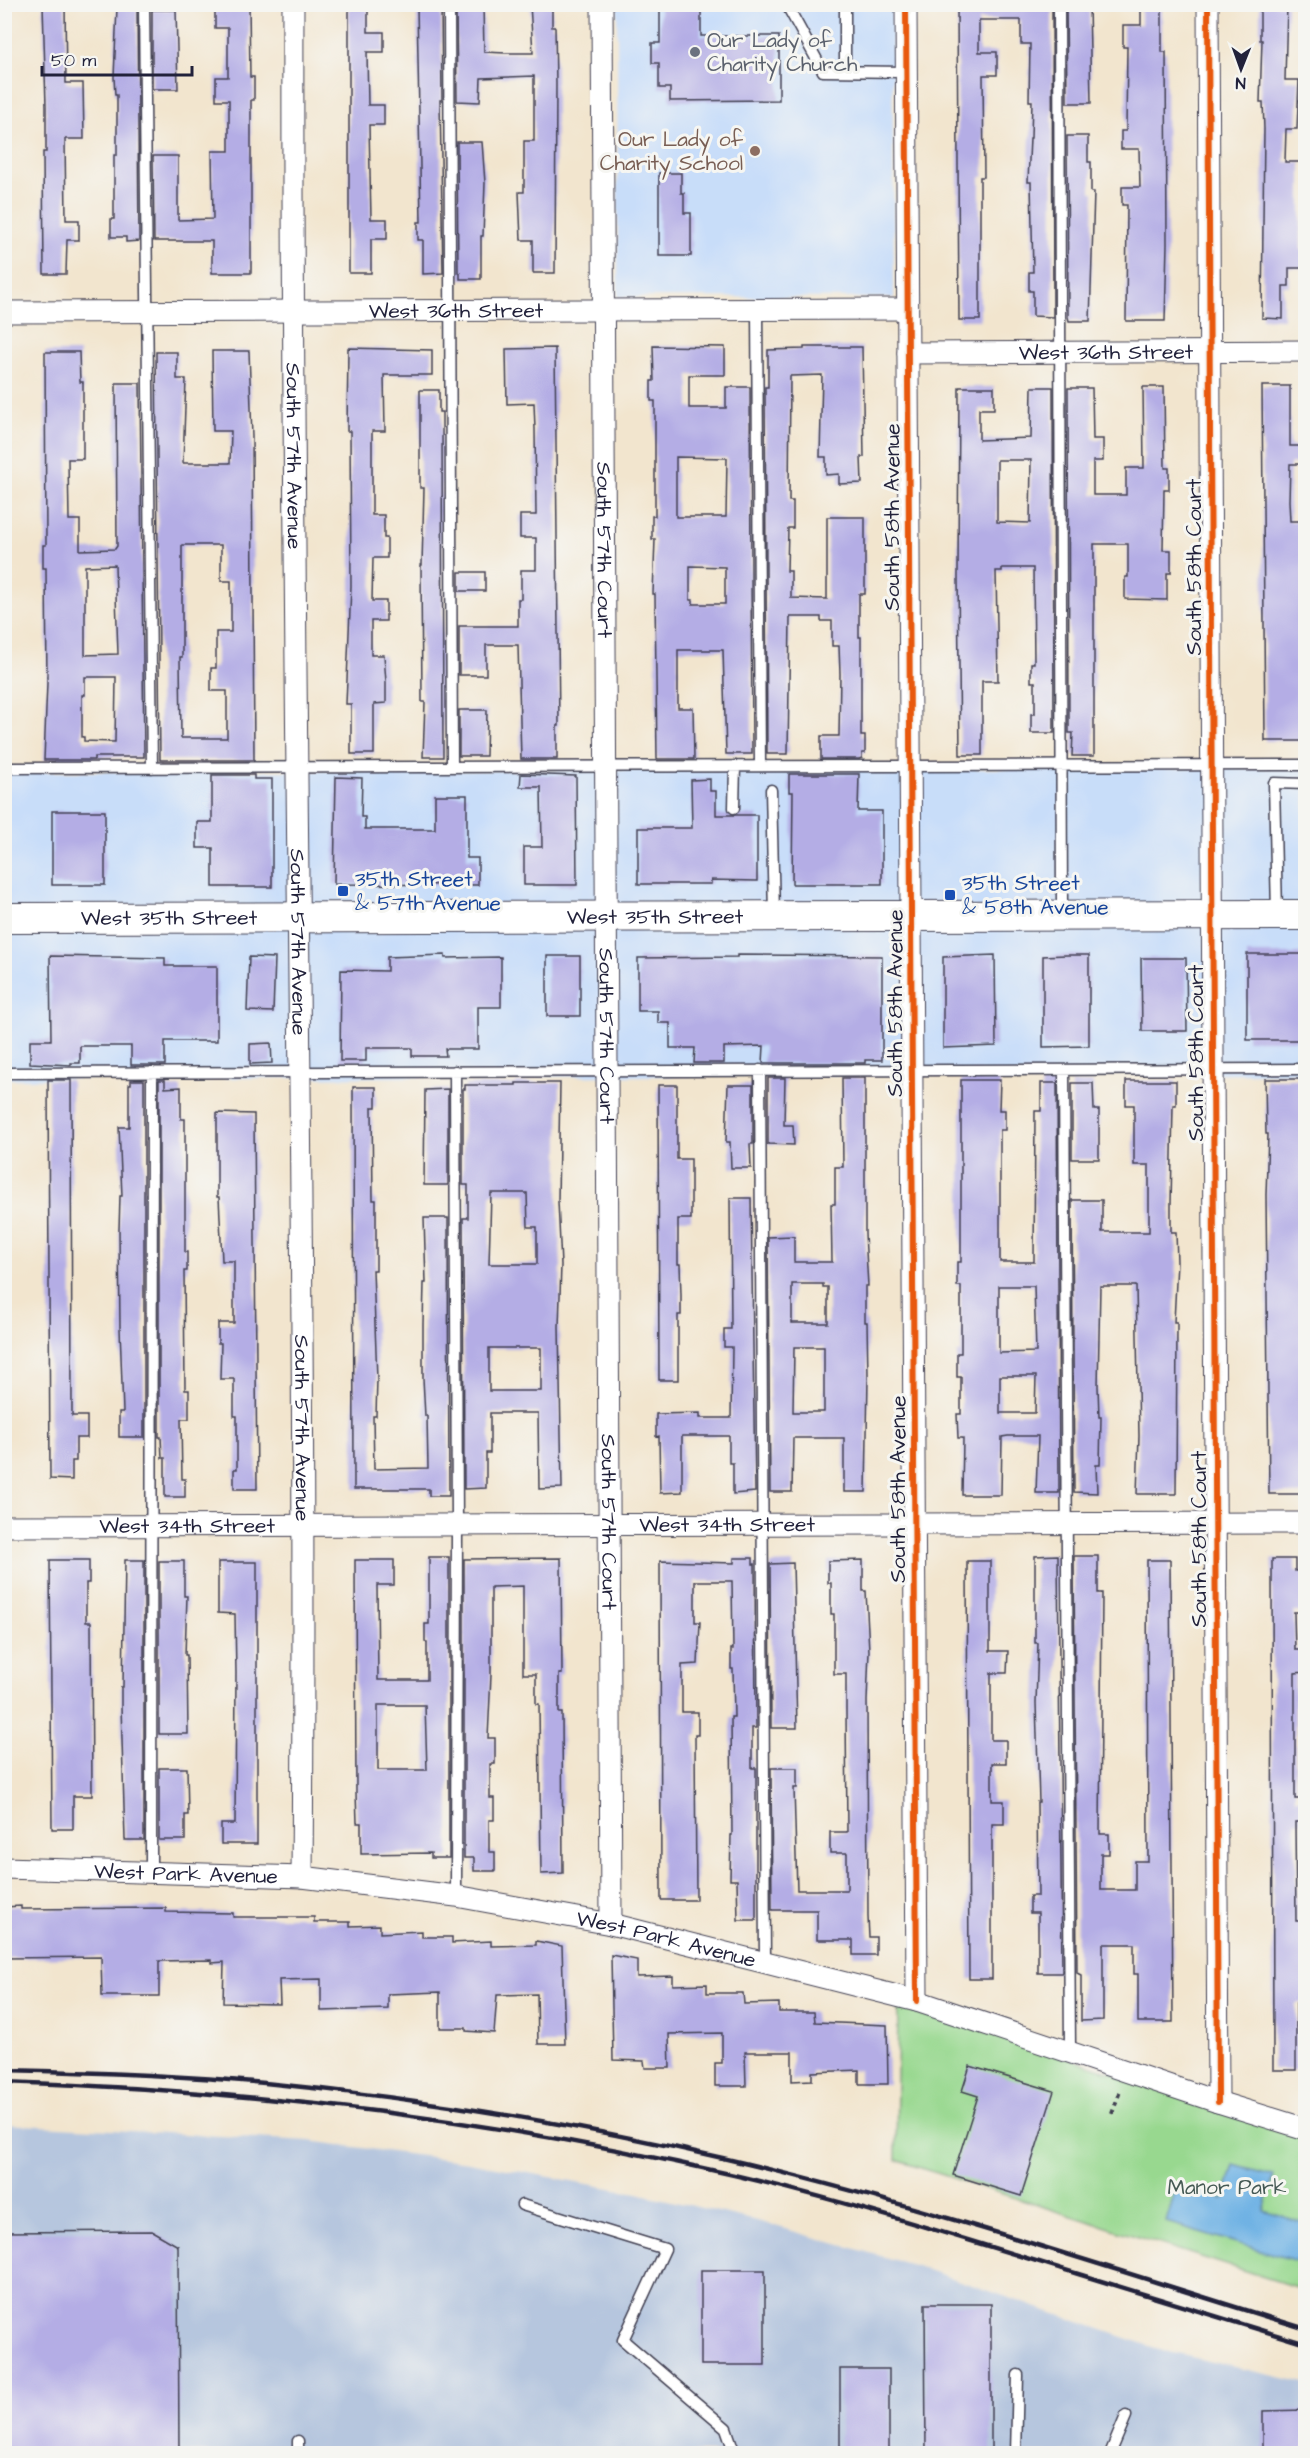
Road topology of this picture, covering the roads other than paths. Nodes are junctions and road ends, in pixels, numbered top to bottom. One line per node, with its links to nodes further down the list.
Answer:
1 (144, 4): 18 (lane)
2 (293, 4): 16 (street, South 57th Avenue)
3 (449, 4): 14 (lane)
4 (602, 4): 15 (street, South 57th Court)
5 (784, 4): 10 (lane)
6 (845, 4): 10 (lane)
7 (906, 4): 11 (street, South 58th Avenue)
8 (1059, 4): 20 (lane)
9 (1208, 4): 21 (street, South 58th Court)
10 (845, 71): 11 (lane)
11 (906, 72): 13 (street, South 58th Avenue)
12 (757, 309): 13 (street, West 36th Street); 15 (street, West 36th Street); 27 (lane)
13 (907, 309): 22 (street, South 58th Avenue)
14 (450, 310): 15 (street, West 36th Street); 16 (street, West 36th Street); 30 (lane)
15 (603, 310): 31 (street, South 57th Court)
16 (292, 311): 18 (street, West 36th Street); 29 (street, South 57th Avenue)
17 (4, 312): 18 (street, West 36th Street)
18 (147, 312): 33 (lane)
19 (1305, 351): 21 (street, West 36th Street)
20 (1060, 352): 21 (street, West 36th Street); 22 (street, West 36th Street); 23 (lane)
21 (1209, 352): 24 (street, South 58th Court)
22 (908, 353): 28 (street, South 58th Avenue)
23 (1061, 765): 24 (lane); 28 (lane); 40 (lane)
24 (1211, 765): 25 (lane); 41 (street, South 58th Court)
25 (1305, 765)
26 (735, 766): 27 (lane); 31 (lane); 36 (lane)
27 (760, 766): 28 (lane)
28 (910, 766): 39 (street, South 58th Avenue)
29 (298, 767): 30 (lane); 33 (lane); 42 (street, South 57th Avenue)
30 (452, 767): 31 (lane)
31 (606, 767): 43 (street, South 57th Court)
32 (4, 768): 33 (lane)
33 (152, 768)
34 (1305, 784): 37 (lane)
35 (771, 790): 38 (lane)
36 (734, 808)
37 (1291, 915): 41 (street, West 35th Street)
38 (774, 916): 39 (street, West 35th Street); 43 (street, West 35th Street)
39 (911, 916): 40 (street, West 35th Street); 48 (street, South 58th Avenue)
40 (1062, 916): 41 (street, West 35th Street)
41 (1212, 916): 45 (street, South 58th Court)
42 (300, 917): 43 (street, West 35th Street); 44 (street, West 35th Street); 53 (street, South 57th Avenue)
43 (606, 917): 51 (street, South 57th Court)
44 (4, 918)
45 (1213, 1069): 46 (lane); 49 (lane); 55 (street, South 58th Court)
46 (1305, 1069)
47 (760, 1070): 48 (lane); 51 (lane); 57 (lane)
48 (912, 1070): 49 (lane); 58 (street, South 58th Avenue)
49 (1064, 1070): 59 (lane)
50 (455, 1071): 51 (lane); 53 (lane); 60 (lane)
51 (607, 1071): 61 (street, South 57th Court)
52 (152, 1072): 53 (lane); 54 (lane); 63 (lane)
53 (301, 1072): 64 (street, South 57th Avenue)
54 (4, 1073)
55 (1215, 1523): 56 (street, West 34th Street); 59 (street, West 34th Street); 73 (street, South 58th Court)
56 (1305, 1523)
57 (762, 1524): 58 (street, West 34th Street); 61 (street, West 34th Street); 70 (lane)
58 (914, 1524): 59 (street, West 34th Street); 71 (street, South 58th Avenue)
59 (1067, 1524): 72 (lane)
60 (458, 1525): 61 (street, West 34th Street); 64 (street, West 34th Street); 68 (lane)
61 (609, 1525): 69 (street, South 57th Court)
62 (4, 1526): 63 (street, West 34th Street)
63 (152, 1526): 64 (street, West 34th Street); 66 (lane)
64 (303, 1526): 67 (street, South 57th Avenue)
65 (4, 1868): 66 (street, West Park Avenue)
66 (151, 1871): 67 (street, West Park Avenue)
67 (302, 1877): 68 (street, West Park Avenue)
68 (456, 1896): 69 (street, West Park Avenue)
69 (611, 1924): 70 (street, West Park Avenue)
70 (765, 1963): 71 (street, West Park Avenue)
71 (917, 2001): 72 (street, West Park Avenue)
72 (1070, 2052): 73 (street, West Park Avenue)
73 (1218, 2102): 74 (street, West Park Avenue)
74 (1305, 2129)
75 (522, 2205): 80 (lane)
76 (1018, 2374): 81 (lane)
77 (1126, 2416): 82 (lane)
78 (298, 2441): 79 (lane)
79 (298, 2454)
80 (735, 2454)
81 (1016, 2454)
82 (1110, 2454)

